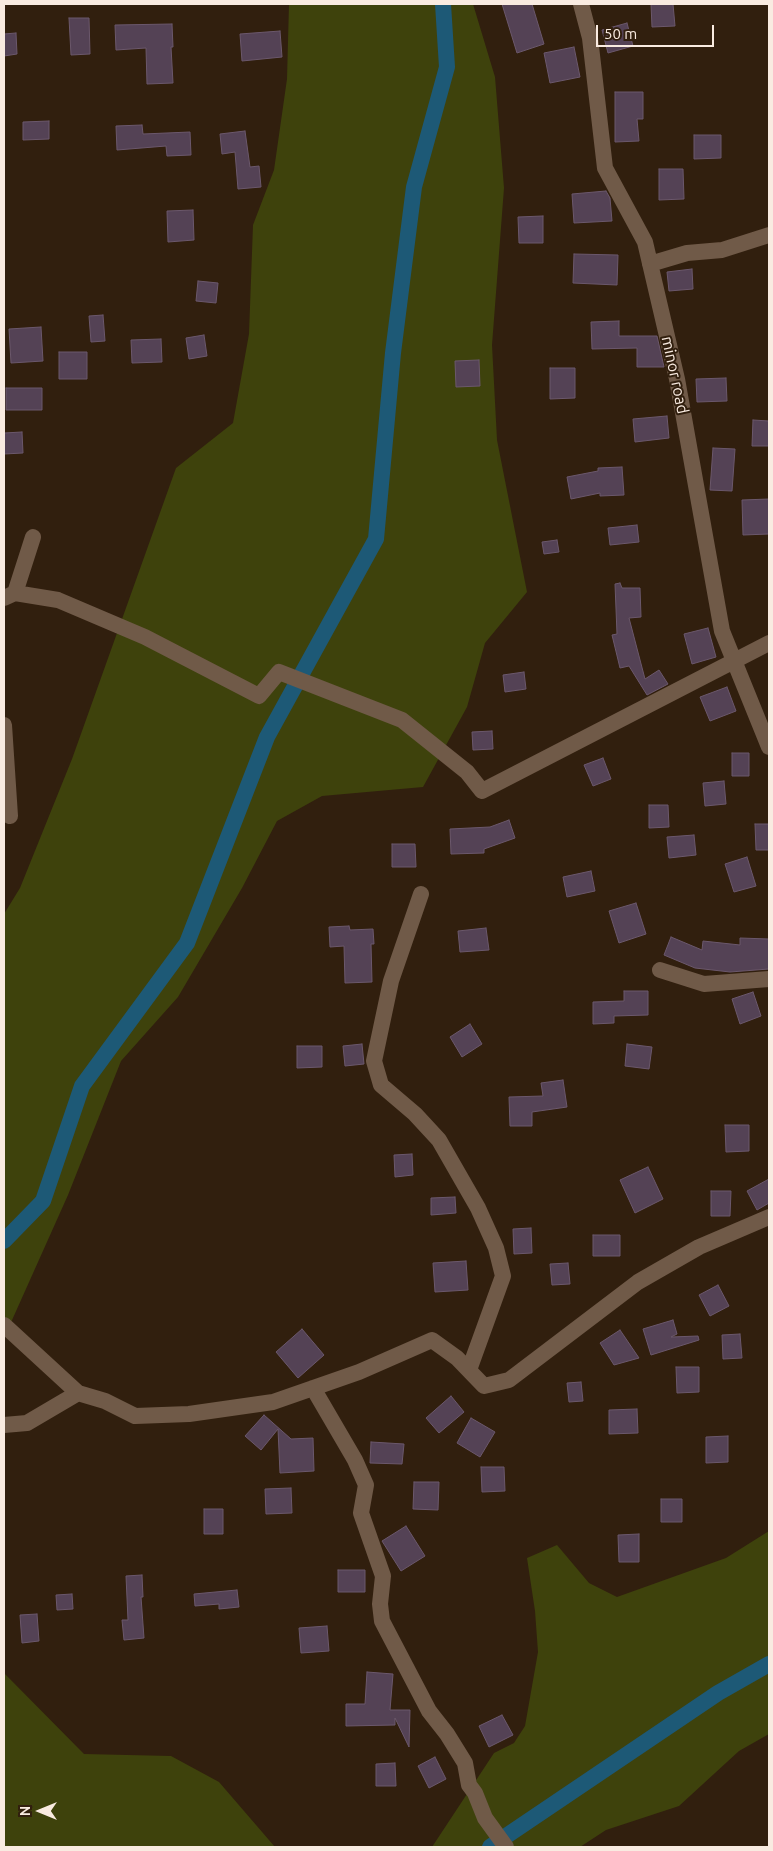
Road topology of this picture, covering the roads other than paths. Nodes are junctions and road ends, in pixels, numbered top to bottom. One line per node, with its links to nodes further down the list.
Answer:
1 (581, 4): 3 (street, minor road)
2 (769, 235): 3 (street)
3 (650, 264): 7 (street, minor road)
4 (33, 537): 5 (street)
5 (9, 596): 7 (street)
6 (769, 644): 7 (street)
7 (734, 662): 9 (street, minor road)
8 (4, 725): 10 (street)
9 (769, 748)
10 (4, 813)
11 (421, 894): 16 (street)
12 (660, 970): 13 (street)
13 (769, 979)
14 (769, 1217): 16 (street)
15 (4, 1325): 18 (street)
16 (469, 1370): 17 (street)
17 (313, 1388): 18 (street); 20 (street)
18 (78, 1393): 19 (street)
19 (4, 1425)
20 (505, 1847)

